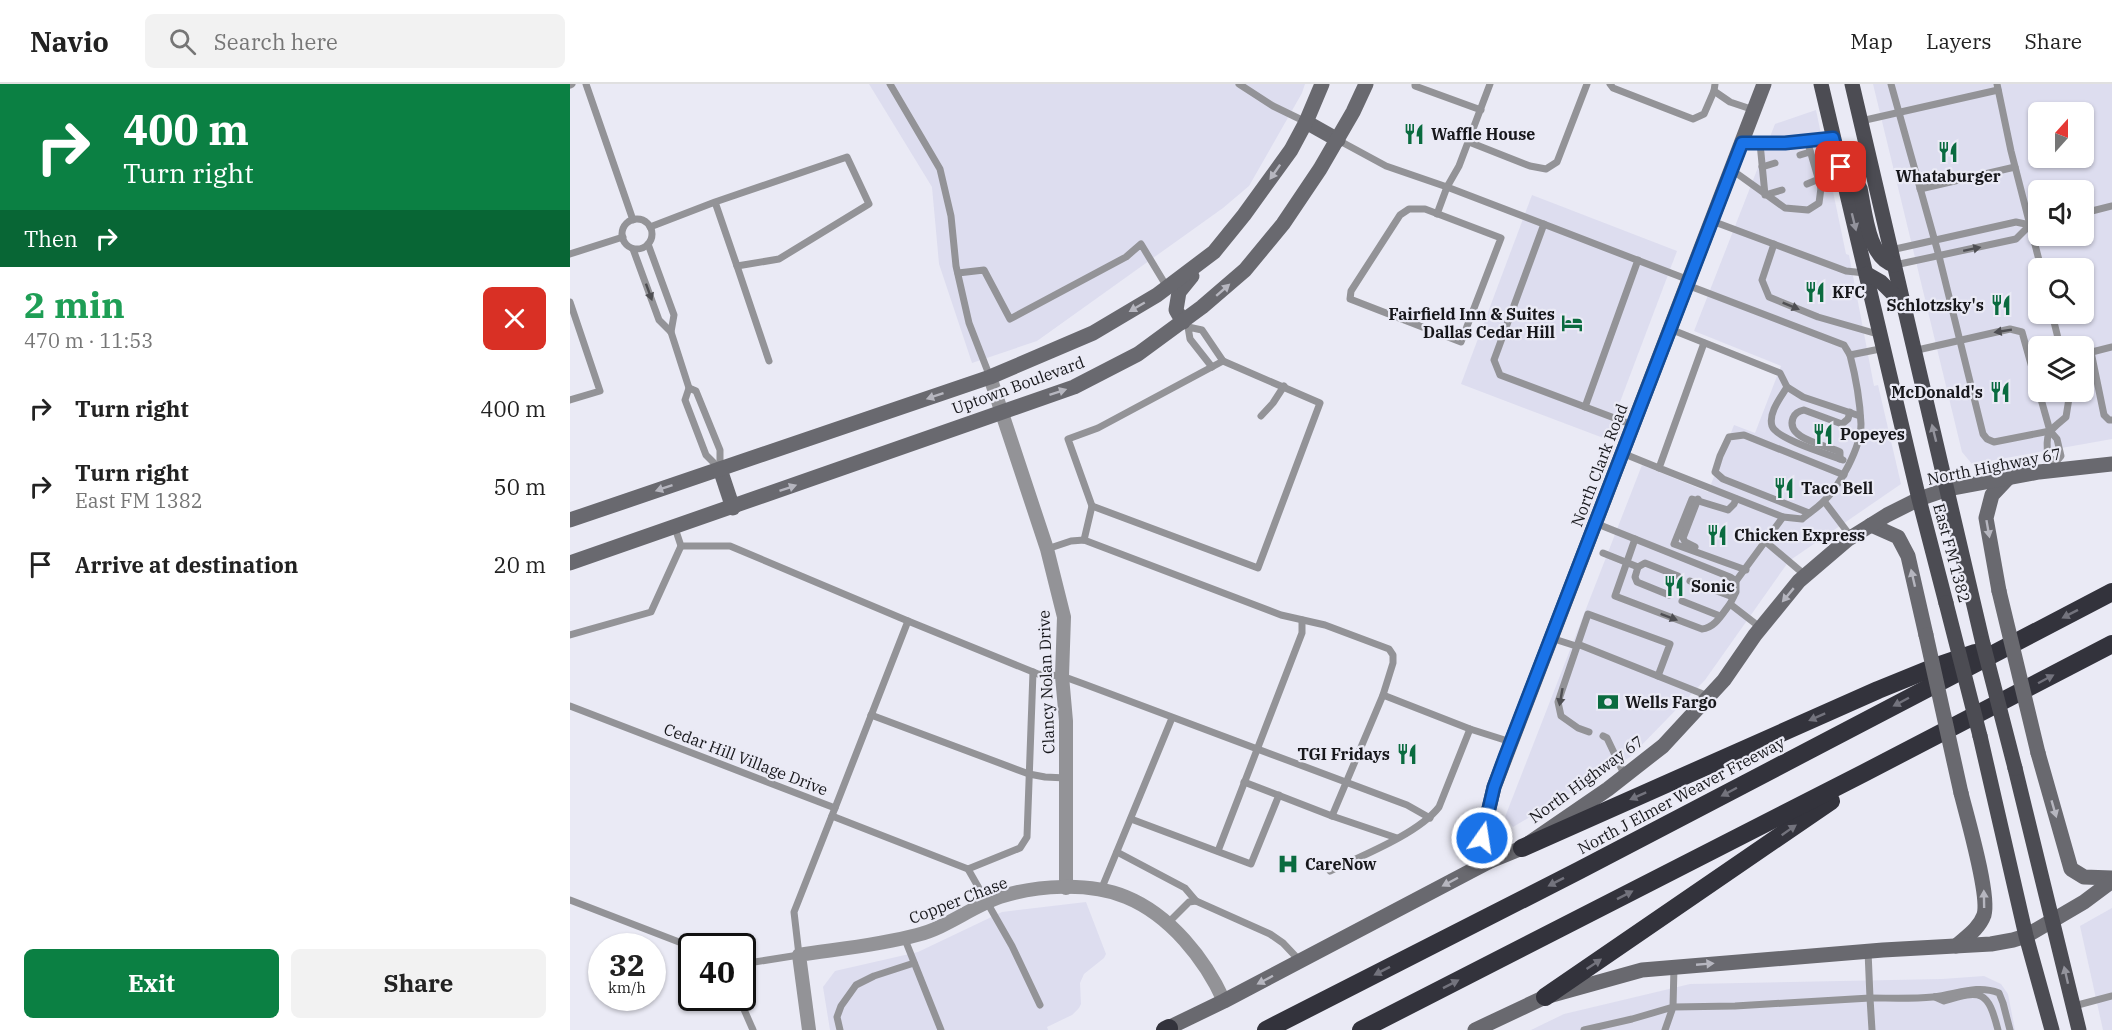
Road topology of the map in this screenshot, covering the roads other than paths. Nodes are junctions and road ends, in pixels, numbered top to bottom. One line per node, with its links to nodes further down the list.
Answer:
1 (586, 84): 46 (lane)
2 (890, 84): 63 (lane)
3 (1239, 84): 20 (lane)
4 (1322, 84): 20 (street, Uptown Boulevard)
5 (1366, 84): 22 (street, Uptown Boulevard)
6 (1415, 84): 16 (lane)
7 (1490, 84): 16 (lane)
8 (1587, 84): 24 (lane)
9 (1610, 84): 14 (lane)
10 (1764, 84): 17 (street, North Clark Road)
11 (1821, 84): 21 (main road, East FM 1382)
12 (1852, 84): 19 (main road, East FM 1382)
13 (1891, 84): 18 (lane)
14 (1714, 87): 17 (lane)
15 (1997, 87): 18 (lane); 31 (lane)
16 (1481, 110): 24 (lane)
17 (1755, 110): 25 (street, North Clark Road)
18 (1898, 112): 19 (lane); 38 (lane)
19 (1861, 121): 60 (main road, East FM 1382)
20 (1306, 122): 22 (street); 57 (street, Uptown Boulevard, one-way to 57)
21 (1833, 138): 23 (lane); 34 (main road, East FM 1382)
22 (1338, 140): 36 (lane); 69 (street, Uptown Boulevard, one-way to 22)
23 (1808, 140): 26 (lane); 27 (lane)
24 (1469, 142): 36 (lane)
25 (1742, 143): 26 (lane); 32 (street, North Clark Road)
26 (1760, 143): 30 (lane)
27 (1810, 152): 28 (lane); 33 (lane)
28 (1800, 155)
29 (1775, 163): 30 (lane)
30 (1762, 167): 40 (lane)
31 (2014, 167): 38 (lane); 45 (lane)
32 (1732, 170): 40 (lane); 47 (street, North Clark Road)
33 (1819, 179): 35 (lane); 37 (lane)
34 (1844, 180): 37 (lane); 60 (main road); 64 (main road, East FM 1382, one-way to 64)
35 (1807, 184)
36 (1447, 188): 44 (lane); 48 (lane)
37 (1821, 188): 40 (lane)
38 (1920, 189): 53 (lane)
39 (1782, 190): 40 (lane)
40 (1765, 195)
41 (715, 202): 50 (lane); 62 (lane); 62 (lane)
42 (2112, 206): 43 (lane)
43 (2094, 210)
44 (1437, 213): 44 (lane)
45 (2028, 218)
46 (633, 220): 50 (lane); 52 (lane)
47 (1712, 221): 55 (lane); 65 (street, North Clark Road)
48 (1544, 224): 61 (lane); 91 (lane)
49 (2028, 225): 53 (lane)
50 (650, 227): 54 (lane)
51 (2028, 227): 59 (lane, one-way to 51)
52 (622, 237): 56 (lane); 58 (lane)
53 (1935, 240): 59 (lane); 60 (lane)
54 (648, 244): 56 (lane); 71 (lane)
55 (1774, 244): 64 (lane); 73 (lane, one-way to 73)
56 (633, 249): 71 (lane, one-way to 71)
57 (1214, 252): 66 (street, Uptown Boulevard); 69 (street)
58 (570, 254)
59 (1940, 256): 60 (lane); 72 (lane)
60 (1893, 258): 68 (main road, East FM 1382)
61 (1638, 260): 65 (lane); 91 (lane)
62 (737, 266): 80 (lane)
63 (958, 273): 66 (lane); 83 (lane)
64 (1867, 274): 68 (main road); 73 (main road, East FM 1382)
65 (1688, 282): 70 (street, North Clark Road); 79 (lane)
66 (1167, 287): 83 (street, Uptown Boulevard, one-way to 83)
67 (570, 302): 88 (lane)
68 (1902, 303): 76 (main road, East FM 1382)
69 (1185, 324): 81 (lane); 82 (lane); 92 (street, Uptown Boulevard, one-way to 69)
70 (1670, 329): 74 (lane); 97 (street, North Clark Road)
71 (671, 332): 87 (lane)
72 (1961, 340): 76 (lane); 78 (lane, one-way to 72); 98 (lane)
73 (1883, 342): 79 (lane); 110 (main road, East FM 1382)
74 (1704, 343): 86 (lane); 104 (lane)
75 (2112, 347): 77 (lane)
76 (1913, 351): 108 (main road, East FM 1382, one-way to 76)
77 (2094, 351)
78 (2028, 352)
79 (1850, 355): 95 (lane)
80 (769, 361)
81 (1223, 361): 82 (lane); 85 (lane)
82 (1212, 367): 112 (lane)
83 (990, 377): 92 (street, Clancy Nolan Drive); 105 (street, Uptown Boulevard, one-way to 105)
84 (2094, 379): 96 (lane)
85 (1284, 386): 94 (lane); 112 (lane)
86 (1787, 387): 93 (lane); 100 (lane)
87 (689, 388): 105 (lane); 105 (lane)
88 (570, 400)
89 (2042, 402): 98 (lane)
90 (2068, 402): 98 (lane)
91 (1585, 407): 97 (lane)
92 (1003, 410): 113 (street, Uptown Boulevard, one-way to 92); 125 (street, Clancy Nolan Drive)
93 (1850, 412): 95 (lane); 100 (lane)
94 (1261, 416)
95 (1860, 416): 101 (lane)
96 (2112, 420)
97 (1633, 425): 99 (street, North Clark Road)
98 (2050, 431): 103 (lane); 103 (lane)
99 (1622, 453): 104 (lane); 117 (street, North Clark Road)
100 (1840, 459): 101 (lane)
101 (1850, 462): 106 (lane)
102 (2112, 464): 103 (street, North Highway 67)
103 (2057, 466): 107 (street, North Highway 67)
104 (1659, 468): 109 (lane)
105 (720, 469): 113 (street); 116 (street, Uptown Boulevard, one-way to 116)
106 (1844, 475): 111 (lane); 114 (lane)
107 (2008, 478): 108 (street, North Highway 67); 179 (street, one-way to 179, bridge)
108 (1948, 489): 110 (street, North Highway 67); 185 (main road, East FM 1382, bridge)
109 (1736, 498): 115 (lane); 130 (lane)
110 (1919, 499): 118 (street, North Highway 67); 187 (main road, East FM 1382, bridge)
111 (1824, 501): 114 (lane); 120 (lane)
112 (1092, 506): 122 (lane)
113 (733, 508): 119 (street, Uptown Boulevard)
114 (1809, 513): 115 (lane)
115 (1783, 517): 123 (lane)
116 (570, 520)
117 (1595, 523): 121 (lane); 145 (street, North Clark Road)
118 (1871, 525): 120 (street, North Highway 67); 190 (street, one-way to 118, bridge)
119 (675, 528): 124 (lane); 128 (street, Uptown Boulevard)
120 (1852, 538): 132 (street, North Highway 67)
121 (1635, 539): 127 (lane); 134 (lane)
122 (1084, 540): 125 (lane); 140 (lane)
123 (1766, 542): 130 (lane); 132 (lane)
124 (681, 546): 141 (lane); 143 (lane)
125 (1047, 549): 149 (street, Clancy Nolan Drive)
126 (1603, 553): 127 (lane)
127 (1627, 562): 129 (lane); 139 (lane, one-way to 139)
128 (570, 563)
129 (1638, 567): 131 (lane); 136 (lane)
130 (1746, 570): 134 (lane)
131 (1678, 576)
132 (1806, 576): 142 (street, North Highway 67, one-way to 142)
133 (1690, 581): 138 (lane)
134 (1736, 581): 138 (lane)
135 (2112, 592): 144 (highway, North J Elmer Weaver Freeway, one-way to 144)
136 (1669, 596)
137 (1682, 601): 139 (lane)
138 (1732, 601): 139 (lane); 142 (lane)
139 (1720, 616)
140 (1302, 620): 151 (lane); 160 (lane)
141 (908, 621): 148 (lane); 154 (lane)
142 (1761, 628): 152 (street, North Highway 67)
143 (570, 635)
144 (2028, 636): 173 (highway, one-way to 173); 213 (highway, North J Elmer Weaver Freeway, one-way to 213)
145 (1551, 638): 147 (lane); 159 (street, North Clark Road)
146 (2112, 644): 162 (highway, one-way to 146)
147 (1576, 646): 150 (lane); 150 (lane); 157 (lane, one-way to 157)
148 (1033, 672): 149 (lane); 161 (lane)
149 (1062, 676): 155 (lane); 164 (street, Clancy Nolan Drive)
150 (1658, 676): 152 (lane)
151 (1383, 695): 156 (lane); 166 (lane)
152 (1710, 697): 163 (street, North Highway 67)
153 (570, 706): 168 (lane, Cedar Hill Village Drive)
154 (871, 715): 161 (lane); 168 (lane)
155 (1172, 718): 160 (lane); 171 (lane)
156 (1470, 729): 159 (lane); 170 (lane)
157 (1589, 732)
158 (1603, 736): 163 (lane)
159 (1511, 742): 176 (street, North Clark Road)
160 (1257, 749): 165 (lane); 166 (lane)
161 (1029, 774): 164 (lane); 177 (lane)
162 (1864, 774): 198 (highway, one-way to 162); 214 (highway, one-way to 162)
163 (1625, 776): 173 (street, North Highway 67)
164 (1066, 778): 180 (street, Clancy Nolan Drive)
165 (1244, 782): 167 (lane); 174 (lane)
166 (1347, 783): 169 (lane); 170 (lane)
167 (1279, 795): 169 (lane); 174 (lane)
168 (833, 812): 177 (lane); 192 (lane, Cedar Hill Village Drive)
169 (1332, 816): 172 (lane)
170 (1430, 818): 172 (lane)
171 (1131, 819): 174 (lane); 175 (lane)
172 (1397, 838): 178 (lane)
173 (1522, 848): 176 (street, North Highway 67)
174 (1218, 851)
175 (1117, 852): 181 (lane); 183 (lane)
176 (1490, 861): 193 (street, North Highway 67, one-way to 193)
177 (968, 869): 184 (lane)
178 (1330, 871)
179 (2112, 879): 185 (street)
180 (1066, 888): 181 (street, Copper Chase); 184 (street, Copper Chase)
181 (1101, 890): 186 (street, Copper Chase)
182 (570, 900): 189 (lane)
183 (1196, 901): 186 (lane); 193 (lane)
184 (989, 903): 188 (street, Copper Chase); 202 (lane)
185 (2053, 920): 187 (street); 204 (main road, East FM 1382, one-way to 185)
186 (1168, 923): 201 (street, Copper Chase)
187 (2026, 936): 190 (street); 207 (main road, East FM 1382)
188 (904, 937): 192 (street, Copper Chase); 195 (lane)
189 (678, 942)
190 (1956, 946): 191 (street)
191 (1868, 951): 196 (street, one-way to 191); 200 (lane)
192 (799, 955): 194 (lane); 210 (street)
193 (1300, 961): 201 (street, North Highway 67, one-way to 201)
194 (756, 962)
195 (914, 963): 211 (lane); 212 (lane)
196 (1674, 967): 198 (street); 203 (lane)
197 (2112, 996): 204 (lane)
198 (1545, 997): 206 (street)
199 (1935, 997): 200 (lane); 219 (lane); 220 (lane)
200 (1870, 998): 203 (lane); 218 (lane)
201 (1224, 1001): 208 (street, North Highway 67)
202 (1040, 1005)
203 (1673, 1006): 216 (lane); 217 (lane)
204 (2073, 1006): 221 (main road, East FM 1382)
205 (745, 1011): 209 (lane)
206 (1497, 1025): 215 (street)
207 (2052, 1026)
208 (1166, 1029)
209 (753, 1030)
210 (809, 1030)
211 (840, 1030)
212 (941, 1030)
213 (1266, 1030)
214 (1362, 1030)
215 (1475, 1030)
216 (1584, 1030)
217 (1665, 1030)
218 (1872, 1030)
219 (1998, 1030)
220 (2010, 1030)
221 (2079, 1030)

